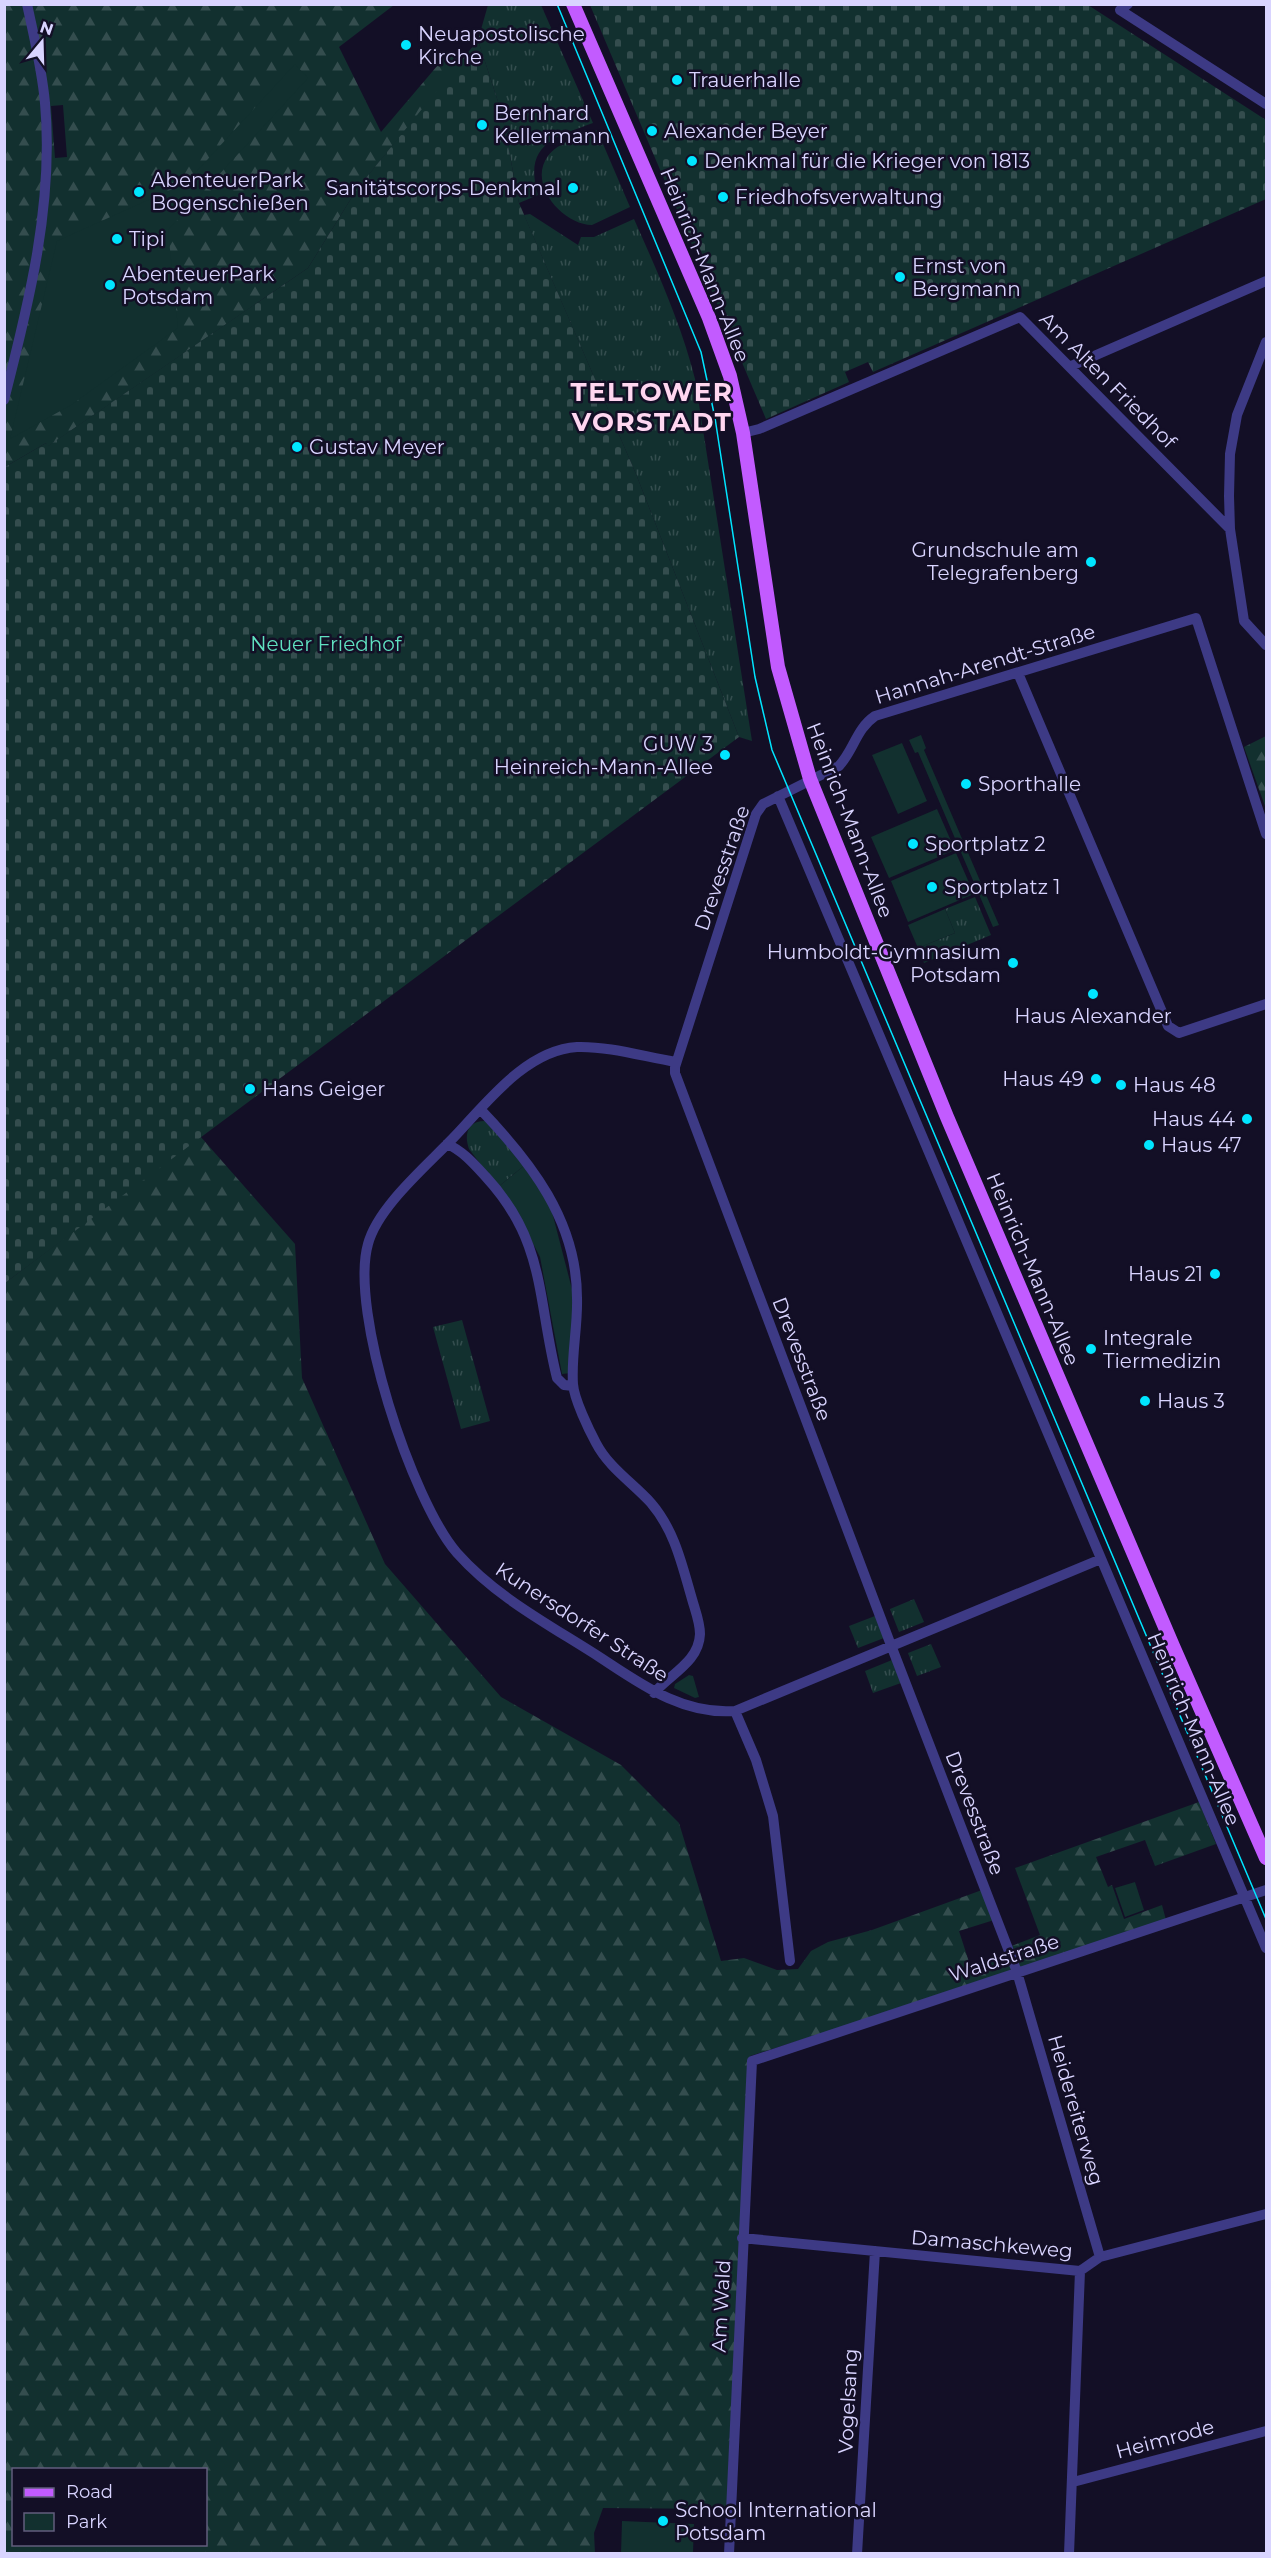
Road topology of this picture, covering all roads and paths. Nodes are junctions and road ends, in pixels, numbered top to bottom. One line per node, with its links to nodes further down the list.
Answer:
1 (27, 4): 8 (street)
2 (573, 4): 9 (main road, Heinrich-Mann-Allee)
3 (1124, 7): 4 (street)
4 (1266, 104)
5 (1266, 281): 7 (street)
6 (1266, 342): 10 (street)
7 (1071, 366): 9 (street, Am Alten Friedhof); 10 (street, Am Alten Friedhof)
8 (4, 400)
9 (743, 433): 13 (main road, Heinrich-Mann-Allee)
10 (1230, 529): 11 (street)
11 (1266, 645)
12 (1018, 673): 13 (street, Hannah-Arendt-Straße); 15 (street, Hannah-Arendt-Straße); 16 (street)
13 (810, 779): 14 (street, Drevesstraße); 25 (main road, Heinrich-Mann-Allee)
14 (778, 796): 17 (street, Drevesstraße); 21 (street, Heinrich-Mann-Allee)
15 (1266, 834)
16 (1266, 1005)
17 (676, 1062): 18 (street, Kunersdorfer Straße); 22 (street, Drevesstraße)
18 (480, 1109): 19 (street, Kunersdorfer Straße); 20 (street)
19 (447, 1144): 20 (street); 23 (street, Kunersdorfer Straße)
20 (573, 1386): 23 (street)
21 (1101, 1559): 22 (street, Kunersdorfer Straße); 27 (street, Heinrich-Mann-Allee)
22 (891, 1646): 24 (street, Kunersdorfer Straße); 30 (street, Drevesstraße)
23 (654, 1693): 24 (street, Kunersdorfer Straße)
24 (735, 1711): 29 (street)
25 (1266, 1858)
26 (1266, 1890): 27 (street, Waldstraße)
27 (1245, 1897): 28 (street, Heinrich-Mann-Allee); 30 (street, Waldstraße)
28 (1266, 1948)
29 (790, 1961)
30 (1017, 1972): 31 (street, Waldstraße); 35 (street, Heidereiterweg)
31 (752, 2061): 33 (street, Am Wald)
32 (1266, 2214): 35 (street, Damaschkeweg)
33 (742, 2238): 34 (street, Damaschkeweg); 39 (street, Am Wald)
34 (875, 2251): 36 (street, Damaschkeweg); 40 (street, Vogelsang)
35 (1100, 2257): 36 (street, Damaschkeweg)
36 (1080, 2271): 38 (street)
37 (1266, 2431): 38 (street, Heimrode)
38 (1073, 2482): 41 (street)
39 (729, 2553)
40 (857, 2553)
41 (1069, 2553)

